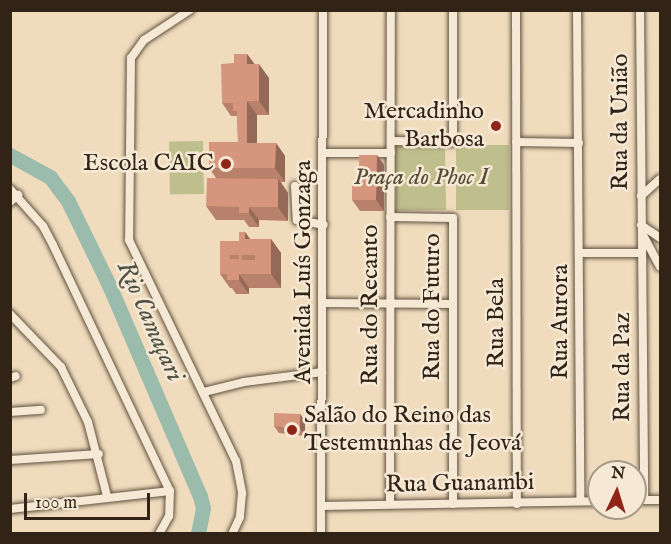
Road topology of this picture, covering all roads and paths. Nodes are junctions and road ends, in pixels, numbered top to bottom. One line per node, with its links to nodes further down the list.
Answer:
1 (190, 10): 30 (street)
2 (323, 10): 11 (street, Avenida Luís Gonzaga)
3 (391, 10): 8 (street, Rua do Recanto)
4 (453, 10): 8 (street)
5 (516, 10): 9 (street, Rua Bela)
6 (577, 10): 10 (street, Rua Aurora)
7 (640, 10): 16 (street, Rua da União)
8 (391, 141): 12 (street, Rua do Recanto)
9 (516, 142): 10 (street); 42 (street, Rua Bela)
10 (579, 143): 22 (street, Rua Aurora)
11 (324, 153): 12 (street); 19 (street, Avenida Luís Gonzaga)
12 (391, 153): 18 (street, Rua do Recanto)
13 (660, 179): 16 (street)
14 (295, 186): 19 (street)
15 (14, 192): 17 (street); 36 (street)
16 (641, 196): 20 (street, Rua da União)
17 (10, 202)
18 (390, 217): 26 (street, Rua do Recanto); 27 (street, Rua do Futuro)
19 (324, 225): 25 (street, Avenida Luís Gonzaga)
20 (641, 229): 21 (street); 23 (street, Rua da Paz); 24 (street)
21 (660, 238)
22 (580, 253): 23 (street); 38 (street, Rua Aurora)
23 (642, 253): 35 (street, Rua da Paz)
24 (660, 267)
25 (323, 303): 26 (street); 29 (street, Avenida Luís Gonzaga)
26 (391, 304): 27 (street); 40 (street, Rua do Recanto)
27 (453, 304): 41 (street, Rua do Futuro)
28 (10, 314): 33 (street)
29 (322, 372): 30 (street); 43 (street, Avenida Luís Gonzaga)
30 (204, 392): 46 (street)
31 (41, 410): 32 (street)
32 (10, 412)
33 (99, 454): 34 (street); 37 (street)
34 (10, 459)
35 (639, 460)
36 (170, 491): 37 (street); 45 (street)
37 (107, 496): 44 (street)
38 (580, 501): 39 (street, Rua Guanambi); 42 (street, Rua Guanambi)
39 (587, 501)
40 (390, 504): 41 (street, Rua Guanambi); 43 (street, Rua Guanambi)
41 (453, 504): 42 (street, Rua Guanambi)
42 (517, 504)
43 (321, 506): 47 (street, Avenida Luís Gonzaga)
44 (10, 509)
45 (159, 534)
46 (232, 534)
47 (321, 534)

